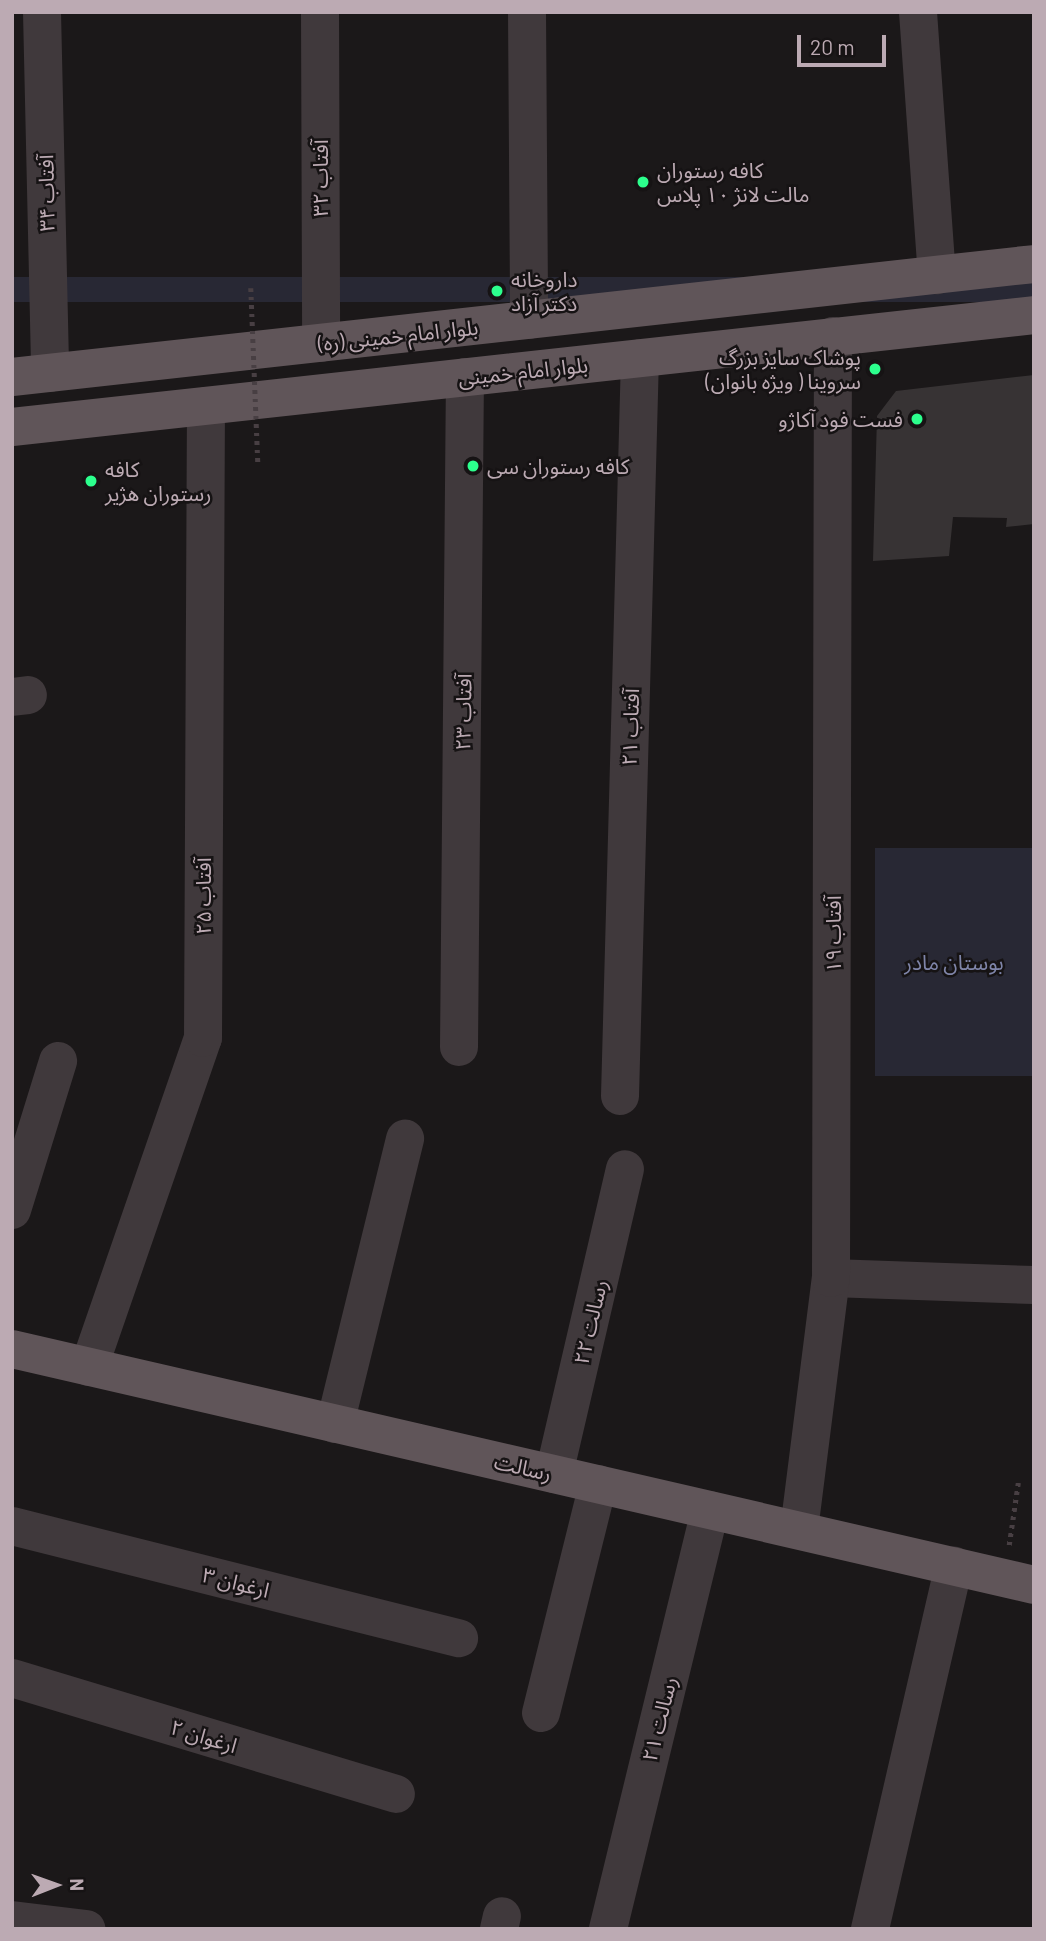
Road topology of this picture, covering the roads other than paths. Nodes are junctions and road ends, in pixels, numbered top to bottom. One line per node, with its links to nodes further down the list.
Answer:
1 (42, 12): 12 (street, آفتاب ۳۴)
2 (320, 12): 10 (street, آفتاب ۳۲)
3 (527, 12): 8 (street)
4 (918, 12): 6 (street)
5 (1034, 264): 6 (main road, بلوار امام خمینی (ره))
6 (937, 275): 8 (main road, بلوار امام خمینی (ره))
7 (1034, 315): 9 (main road, بلوار امام خمینی)
8 (529, 320): 10 (main road, بلوار امام خمینی (ره))
9 (833, 336): 11 (main road, بلوار امام خمینی); 23 (street, آفتاب ۱۹)
10 (321, 343): 12 (main road, بلوار امام خمینی (ره))
11 (640, 358): 14 (main road, بلوار امام خمینی); 19 (street, آفتاب ۲۱)
12 (50, 373): 13 (main road, بلوار امام خمینی (ره))
13 (12, 377)
14 (465, 377): 15 (main road, بلوار امام خمینی); 17 (street, آفتاب ۲۳)
15 (206, 406): 16 (main road, بلوار امام خمینی); 26 (street, آفتاب ۲۵)
16 (12, 427)
17 (460, 1046)
18 (58, 1061): 22 (street)
19 (620, 1096)
20 (405, 1138): 27 (street)
21 (625, 1169): 28 (street, رسالت ۲۲)
22 (12, 1210)
23 (831, 1278): 24 (street); 32 (street, آفتاب ۱۹)
24 (1034, 1285)
25 (12, 1349): 26 (main road, رسالت)
26 (89, 1367): 27 (main road, رسالت)
27 (335, 1423): 28 (main road, رسالت)
28 (554, 1474): 29 (main road, رسالت)
29 (598, 1484): 30 (main road, رسالت); 37 (street)
30 (710, 1510): 32 (main road, رسالت); 41 (street, رسالت ۲۱)
31 (12, 1526): 35 (street, ارغوان ۳)
32 (799, 1530): 33 (main road, رسالت)
33 (954, 1566): 34 (main road, رسالت); 42 (street)
34 (1019, 1581)
35 (459, 1638)
36 (12, 1678): 38 (street, ارغوان ۲)
37 (541, 1713)
38 (396, 1794)
39 (12, 1920): 40 (street)
40 (86, 1929)
41 (608, 1929)
42 (870, 1929)

